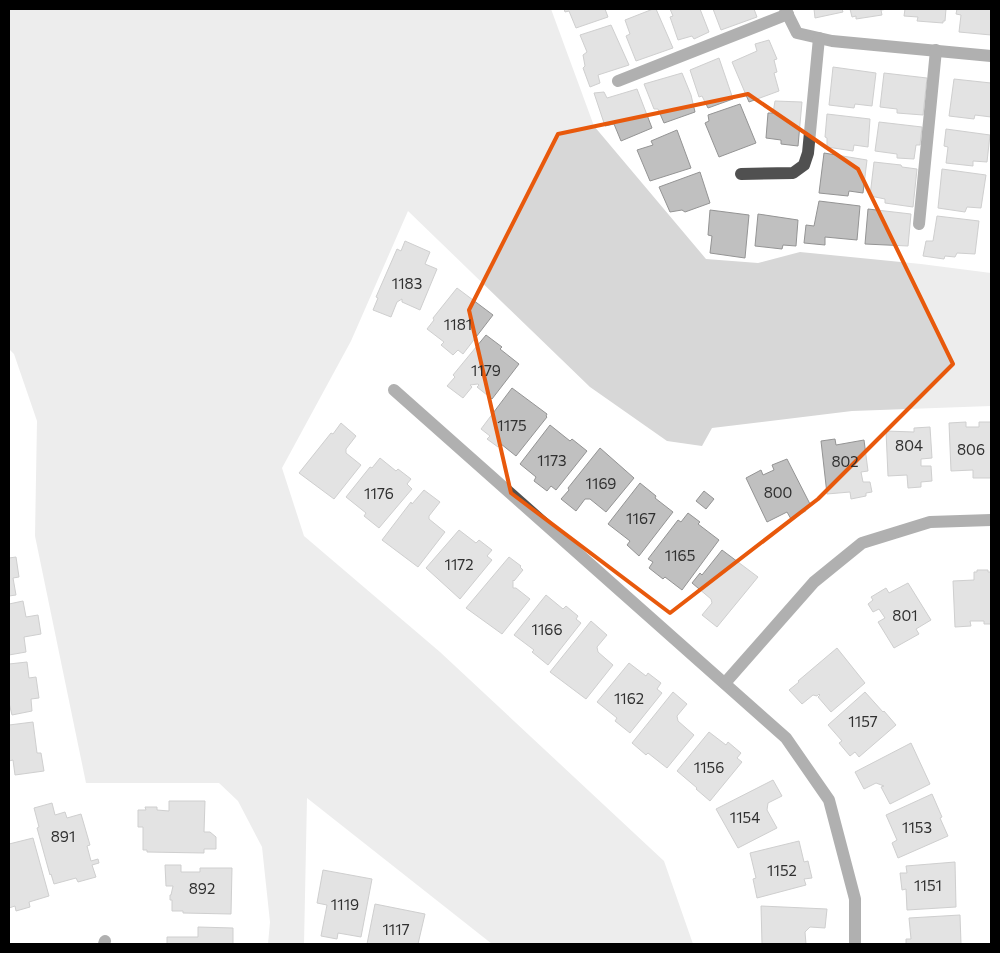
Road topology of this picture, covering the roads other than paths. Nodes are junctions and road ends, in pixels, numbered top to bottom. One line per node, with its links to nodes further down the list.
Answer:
1 (786, 12): 2 (street); 5 (street)
2 (819, 38): 3 (street); 6 (street)
3 (936, 50): 4 (street); 7 (street)
4 (991, 56)
5 (618, 81)
6 (741, 174)
7 (920, 224)
8 (394, 390): 10 (street)
9 (991, 520): 10 (street)
10 (725, 682): 11 (street)
11 (855, 944)

